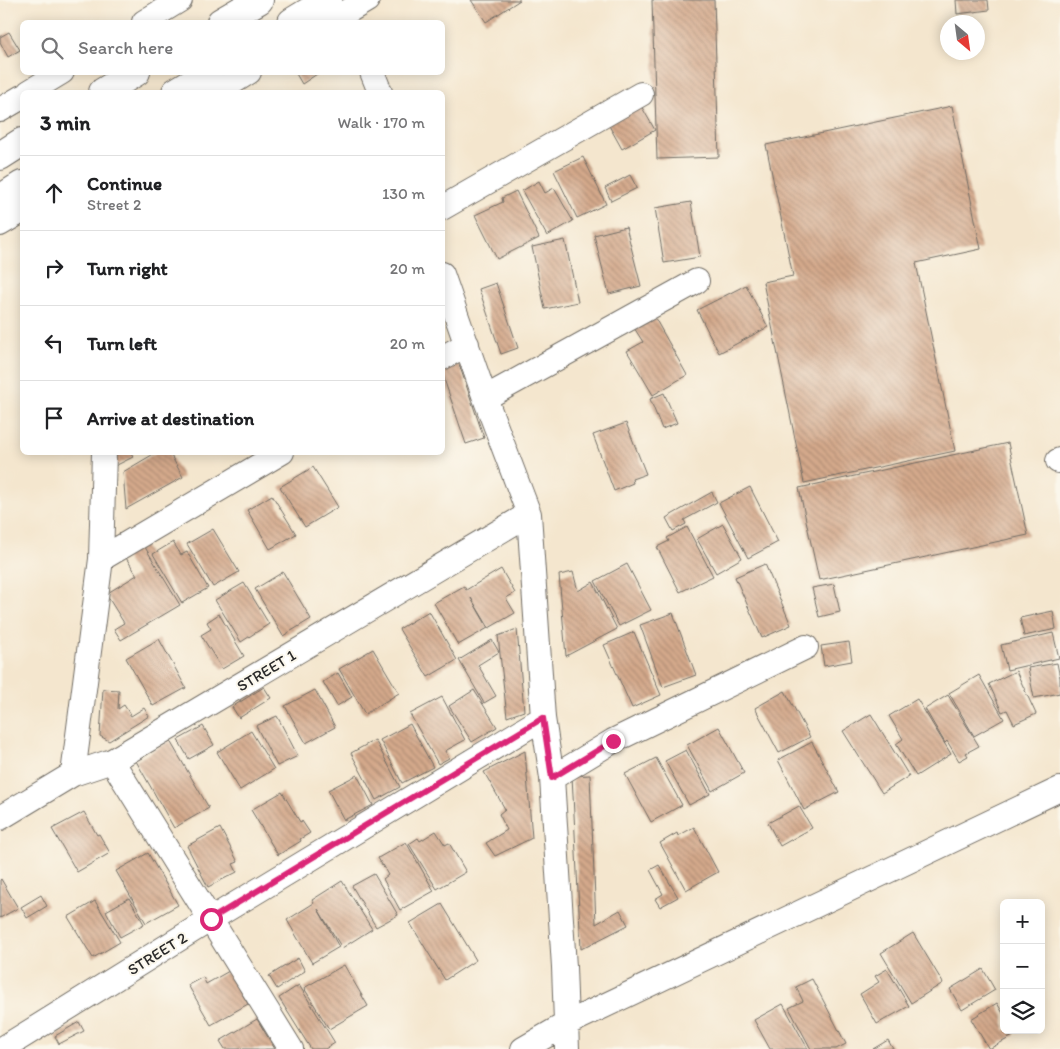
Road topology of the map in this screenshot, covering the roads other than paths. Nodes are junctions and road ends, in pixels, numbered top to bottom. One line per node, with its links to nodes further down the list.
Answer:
1 (180, 0): 5 (street)
2 (367, 0): 4 (street)
3 (255, 10): 6 (highway)
4 (337, 15): 7 (highway)
5 (147, 20)
6 (227, 20)
7 (305, 20)
8 (57, 75): 13 (street)
9 (131, 75): 14 (highway)
10 (204, 75): 15 (highway)
11 (244, 75): 16 (street)
12 (373, 75): 17 (street)
13 (32, 90)
14 (106, 90)
15 (179, 90)
16 (220, 90)
17 (379, 90)
18 (641, 94): 25 (street)
19 (20, 98): 20 (street)
20 (0, 110)
21 (20, 143): 22 (highway)
22 (0, 156)
23 (20, 187): 24 (highway)
24 (0, 199)
25 (445, 206)
26 (20, 212): 27 (street)
27 (0, 224)
28 (696, 281): 32 (street)
29 (445, 282): 30 (street)
30 (467, 344): 31 (street); 32 (street)
31 (445, 356)
32 (486, 398): 35 (street)
33 (104, 455): 36 (street)
34 (277, 455): 36 (street)
35 (529, 514): 38 (street); 39 (street, STREET 1)
36 (101, 560): 40 (street)
37 (806, 647): 41 (street)
38 (543, 718): 41 (street); 44 (street, STREET 2)
39 (112, 761): 40 (street, STREET 1); 44 (street)
40 (73, 774): 43 (street, STREET 1)
41 (552, 778): 45 (street)
42 (1060, 789): 45 (street)
43 (0, 818)
44 (211, 919): 46 (street, STREET 2); 47 (street)
45 (566, 1024): 48 (street); 49 (street)
46 (2, 1049)
47 (291, 1049)
48 (523, 1049)
49 (567, 1049)

